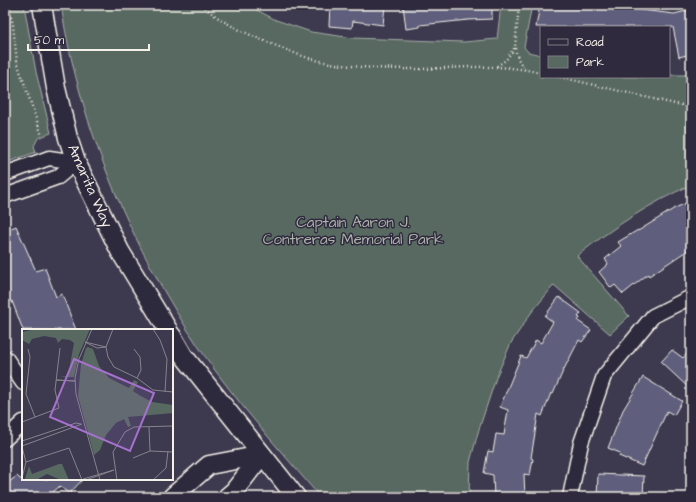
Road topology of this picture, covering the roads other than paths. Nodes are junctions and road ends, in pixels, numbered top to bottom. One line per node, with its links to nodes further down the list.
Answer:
1 (42, 5): 2 (street, Amarita Way)
2 (76, 162): 3 (street); 4 (street); 6 (street, Amarita Way)
3 (5, 174)
4 (5, 196)
5 (691, 297): 16 (street)
6 (167, 329)
7 (173, 338): 12 (street)
8 (5, 357): 9 (street)
9 (22, 382)
10 (22, 423): 11 (street)
11 (5, 439)
12 (262, 455): 13 (street); 14 (street); 15 (street)
13 (172, 497)
14 (227, 497)
15 (296, 497)
16 (570, 497)

